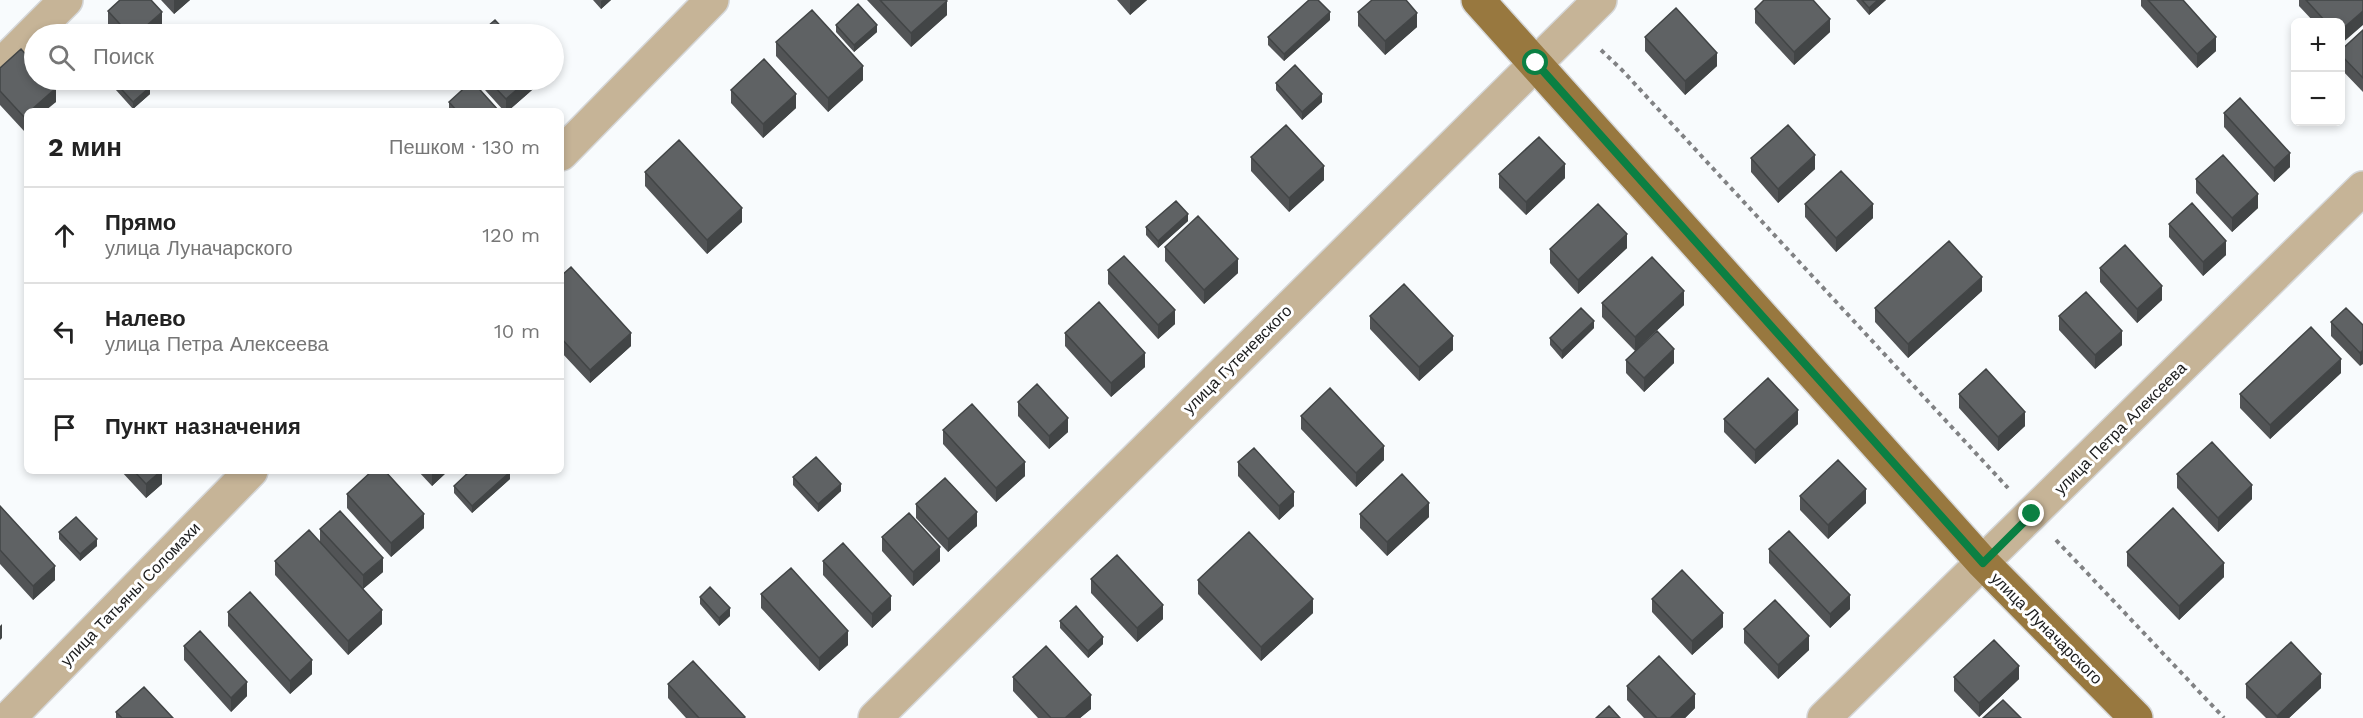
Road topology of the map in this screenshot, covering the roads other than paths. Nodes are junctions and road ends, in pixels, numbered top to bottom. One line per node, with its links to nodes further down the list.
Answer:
1 (66, 0): 5 (street)
2 (712, 0): 9 (street)
3 (1478, 0): 7 (main road, улица Луначарского)
4 (1600, 0): 7 (street, улица Гутеневского)
5 (42, 24)
6 (24, 42): 8 (street)
7 (1536, 63): 12 (main road, улица Луначарского); 14 (street, улица Гутеневского)
8 (0, 66)
9 (564, 151)
10 (2363, 188): 12 (street, улица Петра Алексеева)
11 (248, 474): 13 (street, улица Татьяны Соломахи)
12 (1983, 563): 15 (street, улица Петра Алексеева); 16 (main road, улица Луначарского)
13 (9, 718)
14 (874, 718)
15 (1824, 718)
16 (2136, 718)

